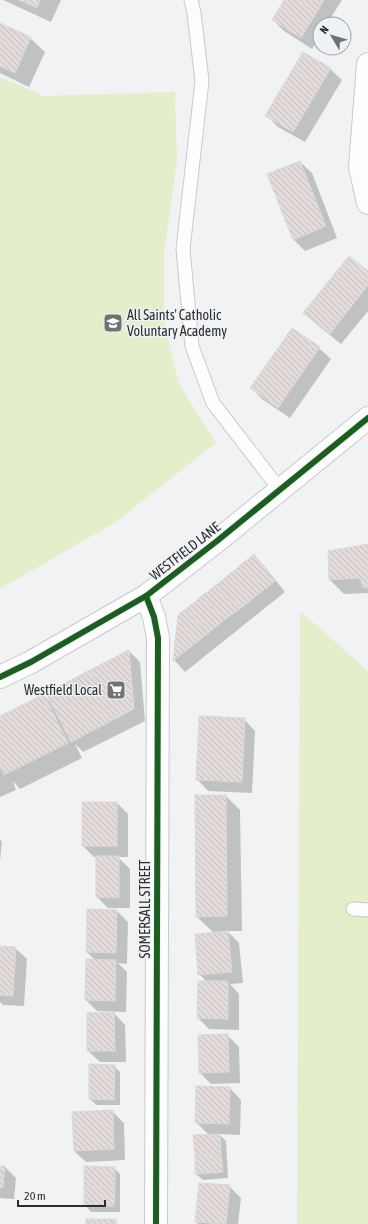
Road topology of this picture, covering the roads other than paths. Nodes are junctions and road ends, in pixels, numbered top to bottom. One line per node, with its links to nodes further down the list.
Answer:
1 (191, 0): 5 (lane)
2 (368, 64): 3 (street)
3 (368, 204)
4 (368, 418): 5 (street, WESTFIELD LANE)
5 (280, 490): 6 (street, WESTFIELD LANE)
6 (146, 596): 7 (street, WESTFIELD LANE); 10 (street, SOMERSALL STREET)
7 (0, 677)
8 (354, 909): 9 (lane)
9 (368, 910)
10 (156, 1224)

